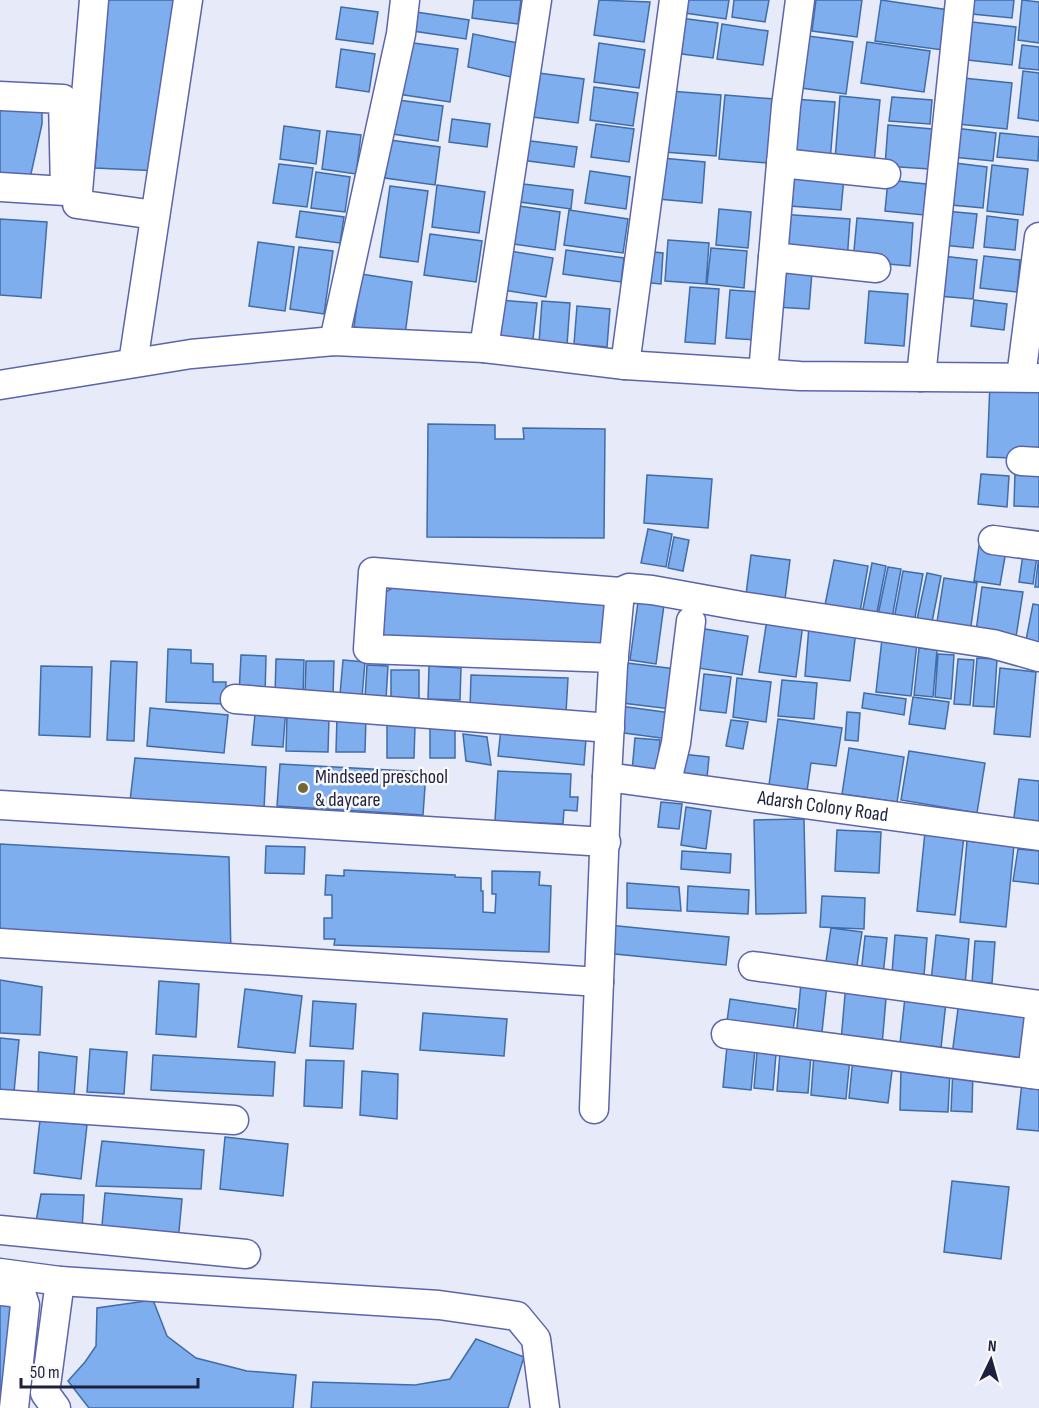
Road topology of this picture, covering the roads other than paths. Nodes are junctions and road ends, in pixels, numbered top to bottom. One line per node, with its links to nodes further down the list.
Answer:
1 (94, 0): 12 (street)
2 (188, 0): 12 (street)
3 (405, 0): 16 (street)
4 (537, 0): 17 (street)
5 (674, 0): 19 (street)
6 (800, 0): 9 (street)
7 (960, 0): 22 (street)
8 (0, 96): 11 (street)
9 (781, 163): 10 (street); 14 (street)
10 (886, 174)
11 (0, 187)
12 (155, 215): 18 (street)
13 (1039, 237): 21 (street)
14 (773, 257): 15 (street); 20 (street)
15 (876, 268)
16 (334, 341): 17 (street); 18 (street)
17 (484, 348): 19 (street)
18 (133, 363): 23 (street)
19 (624, 365): 20 (street)
20 (763, 374): 22 (street)
21 (1030, 377): 22 (street)
22 (921, 378)
23 (0, 384)
24 (993, 540): 25 (street)
25 (1039, 546)
26 (620, 592): 28 (street); 29 (street); 29 (street)
27 (691, 621): 33 (street)
28 (1039, 657)
29 (614, 658): 31 (street)
30 (235, 699): 31 (street)
31 (610, 728): 32 (street)
32 (607, 777): 33 (street, Adarsh Colony Road); 36 (street)
33 (666, 785): 35 (street, Adarsh Colony Road)
34 (0, 805): 36 (street)
35 (1039, 836)
36 (606, 842): 39 (street)
37 (0, 943): 39 (street)
38 (753, 966): 40 (street)
39 (599, 982): 45 (street)
40 (1039, 1005)
41 (1039, 1016): 43 (street)
42 (726, 1034): 43 (street)
43 (1036, 1074)
44 (0, 1104): 46 (street)
45 (594, 1109)
46 (234, 1120)
47 (0, 1230): 48 (street)
48 (246, 1254)
49 (0, 1273): 50 (street)
50 (60, 1281): 53 (street); 54 (street)
51 (0, 1291): 52 (street)
52 (14, 1408)
53 (56, 1408)
54 (545, 1408)

